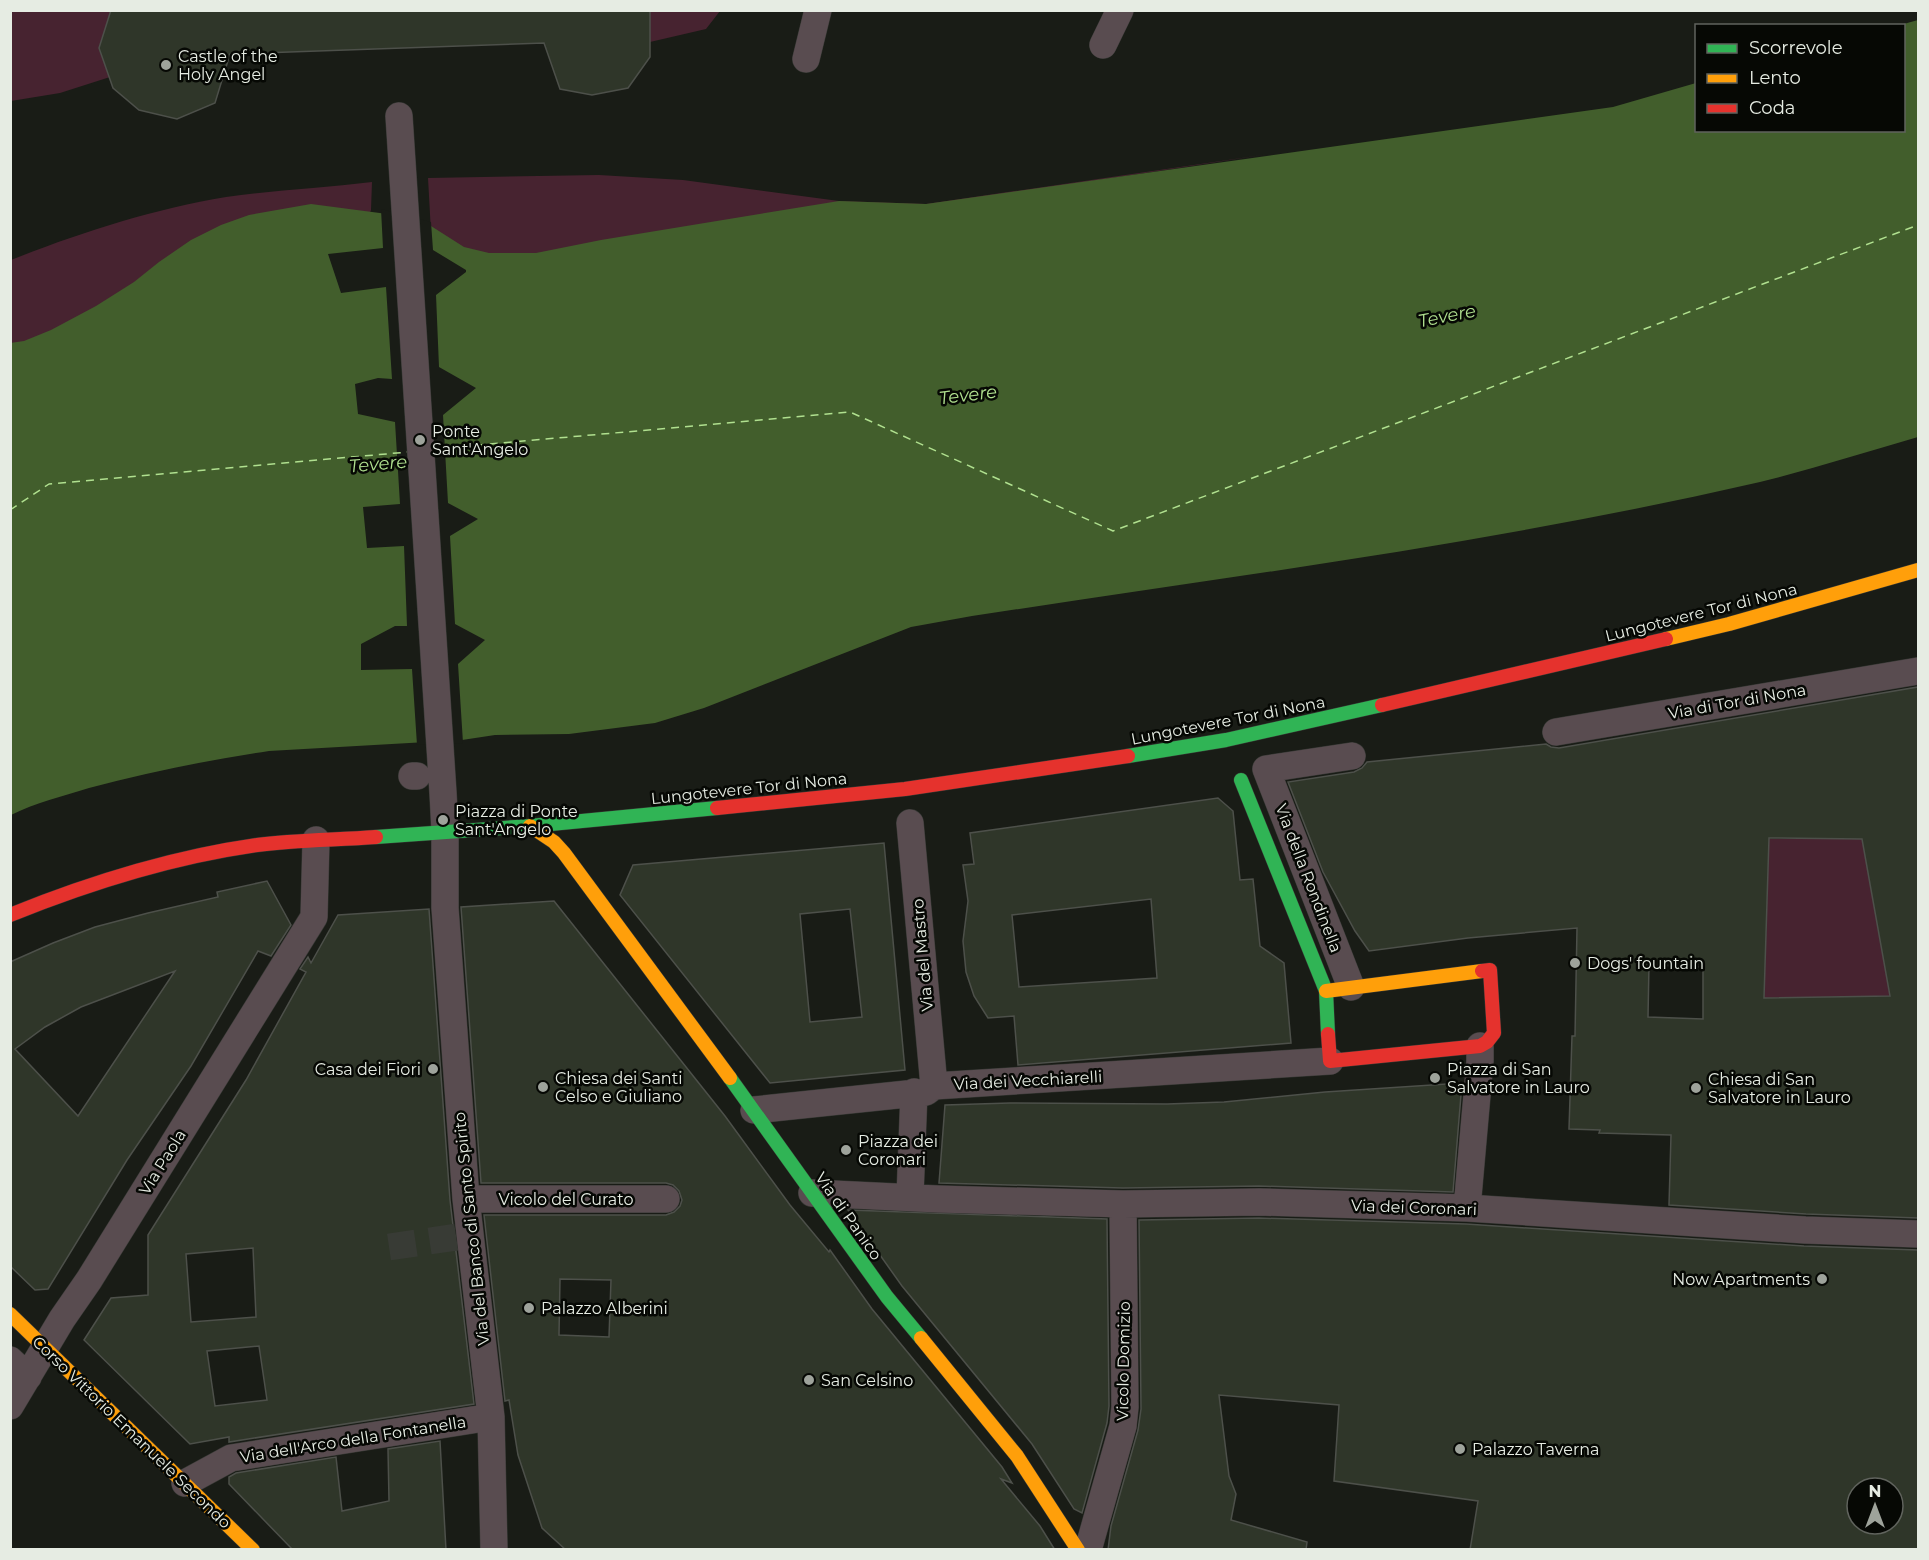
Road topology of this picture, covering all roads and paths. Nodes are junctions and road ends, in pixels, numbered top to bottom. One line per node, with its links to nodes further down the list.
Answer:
1 (818, 10): 4 (street)
2 (1120, 10): 3 (street)
3 (1103, 45)
4 (806, 58)
5 (399, 116): 13 (street)
6 (1918, 570): 12 (street, Lungotevere Tor di Nona)
7 (1906, 673): 8 (street, Via di Tor di Nona)
8 (1556, 732)
9 (1352, 756): 16 (street, Via della Rondinella)
10 (1241, 780): 16 (street, Via della Rondinella)
11 (910, 823): 19 (street, Via del Mastro)
12 (530, 826): 13 (street); 20 (street, Via di Panico)
13 (445, 831): 14 (street); 24 (street, Via del Banco di Santo Spirito)
14 (316, 840): 15 (street); 29 (street, Via Paola)
15 (10, 915)
16 (1339, 989): 17 (street); 18 (street)
17 (1480, 1046): 18 (street); 26 (street)
18 (1317, 1062): 19 (street, Via dei Vecchiarelli)
19 (924, 1089): 20 (street, Via dei Vecchiarelli); 22 (street)
20 (754, 1110): 21 (street, Via di Panico)
21 (812, 1192): 22 (street); 36 (street, Via di Panico)
22 (910, 1196): 25 (street, Via dei Coronari)
23 (666, 1198): 24 (street, Vicolo del Curato)
24 (466, 1199): 32 (street, Via del Banco di Santo Spirito)
25 (1123, 1203): 26 (street, Via dei Coronari); 37 (street, Vicolo Domizio)
26 (1467, 1208): 27 (street, Via dei Coronari)
27 (1918, 1234)
28 (10, 1314): 29 (street, Corso Vittorio Emanuele Secondo)
29 (45, 1350): 30 (street, Via Paola); 33 (street, Corso Vittorio Emanuele Secondo)
30 (19, 1368): 31 (street, Via Paola)
31 (10, 1406)
32 (491, 1417): 33 (street, Via dell'Arco della Fontanella); 35 (street, Via del Banco di Santo Spirito)
33 (185, 1483): 34 (street, Corso Vittorio Emanuele Secondo)
34 (253, 1550)
35 (494, 1550)
36 (1078, 1550)
37 (1088, 1550)

